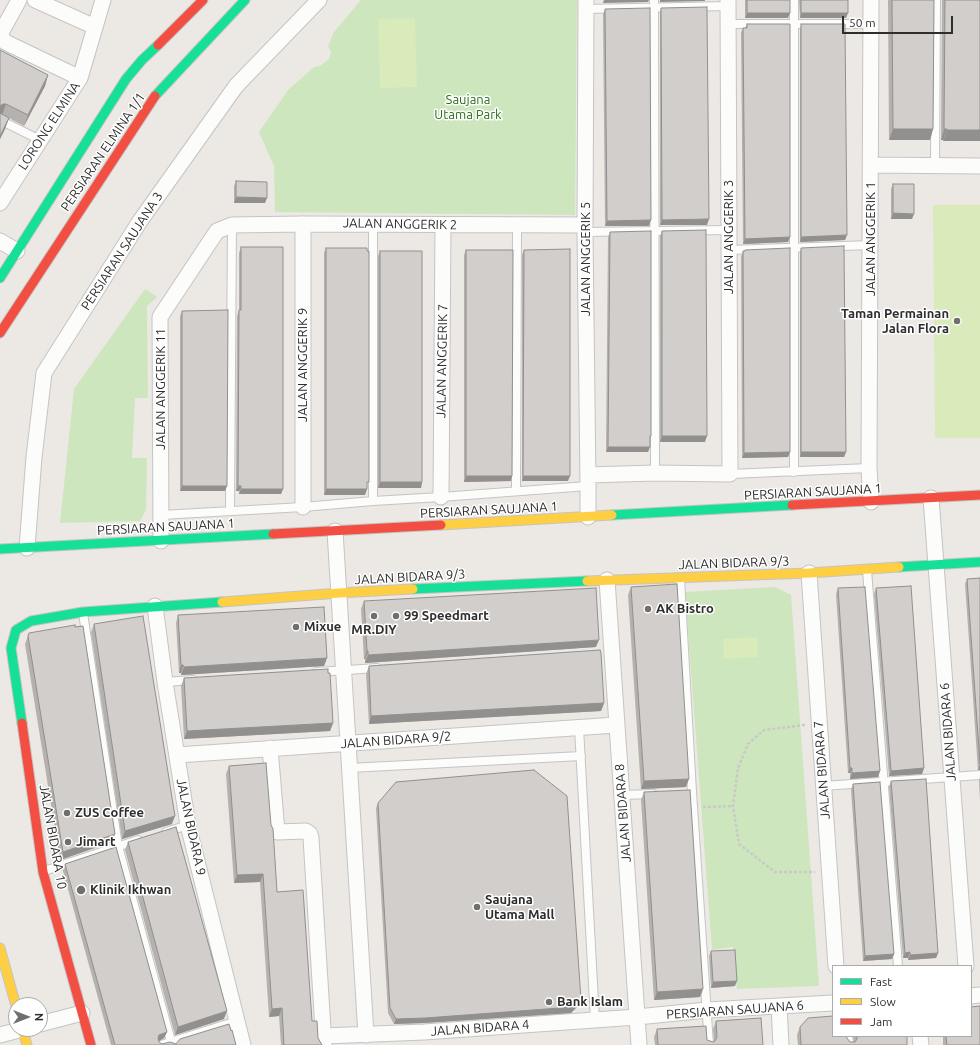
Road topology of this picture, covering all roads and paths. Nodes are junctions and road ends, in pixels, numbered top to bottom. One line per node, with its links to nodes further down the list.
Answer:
1 (18, 0): 17 (street)
2 (35, 0): 16 (street)
3 (103, 0): 16 (street, LORONG ELMINA)
4 (203, 0): 37 (street, PERSIARAN ELMINA 1/1)
5 (245, 0): 39 (street, PERSIARAN ELMINA 1/1)
6 (319, 0): 58 (street, PERSIARAN SAUJANA 3)
7 (794, 0): 14 (lane)
8 (871, 0): 15 (street, JALAN ANGGERIK 1)
9 (936, 0): 21 (lane)
10 (728, 3): 11 (lane); 13 (street, JALAN ANGGERIK 3)
11 (654, 4): 12 (lane); 32 (lane)
12 (586, 5): 29 (street, JALAN ANGGERIK 5)
13 (728, 24): 14 (lane); 30 (street, JALAN ANGGERIK 3)
14 (794, 24): 15 (lane); 35 (lane)
15 (871, 24): 20 (street, JALAN ANGGERIK 1)
16 (95, 27): 17 (street, LORONG ELMINA)
17 (80, 78): 19 (street, LORONG ELMINA)
18 (0, 120): 19 (lane)
19 (40, 140): 23 (street, LORONG ELMINA)
20 (871, 166): 21 (street); 34 (street, JALAN ANGGERIK 1)
21 (935, 166): 22 (street)
22 (980, 166)
23 (0, 203)
24 (303, 224): 25 (street, JALAN ANGGERIK 2); 26 (street, JALAN ANGGERIK 2); 51 (street, JALAN ANGGERIK 9)
25 (373, 224): 27 (street, JALAN ANGGERIK 2); 49 (lane)
26 (232, 225): 31 (street, JALAN ANGGERIK 2); 52 (lane)
27 (443, 225): 28 (street, JALAN ANGGERIK 2); 47 (street, JALAN ANGGERIK 7)
28 (517, 225): 29 (street, JALAN ANGGERIK 2); 45 (lane)
29 (585, 228): 32 (lane); 44 (street, JALAN ANGGERIK 5)
30 (729, 230): 32 (lane); 36 (street, JALAN ANGGERIK 3)
31 (216, 231): 53 (street, JALAN ANGGERIK 11)
32 (655, 231): 42 (lane)
33 (0, 241): 37 (street)
34 (871, 245): 35 (lane); 40 (street, JALAN ANGGERIK 1)
35 (794, 247): 36 (lane); 41 (lane)
36 (729, 250): 43 (street, JALAN ANGGERIK 3)
37 (17, 251): 38 (street, PERSIARAN ELMINA 1/1)
38 (0, 278)
39 (0, 333)
40 (869, 468): 41 (lane); 50 (street, JALAN ANGGERIK 1)
41 (794, 472): 43 (lane)
42 (655, 473): 43 (street); 44 (street)
43 (730, 474)
44 (588, 481): 45 (lane); 54 (street, JALAN ANGGERIK 5)
45 (516, 491): 47 (lane)
46 (980, 495): 48 (street, PERSIARAN SAUJANA 1)
47 (441, 498): 49 (lane)
48 (930, 498): 50 (street, PERSIARAN SAUJANA 1); 62 (street, JALAN BIDARA 6)
49 (373, 501): 51 (lane)
50 (871, 502): 54 (street, PERSIARAN SAUJANA 1)
51 (303, 507): 52 (lane)
52 (230, 510): 53 (lane)
53 (161, 515): 56 (street, JALAN ANGGERIK 11)
54 (588, 517): 55 (street, PERSIARAN SAUJANA 1)
55 (335, 531): 56 (street, PERSIARAN SAUJANA 1); 67 (street)
56 (161, 541): 58 (street, PERSIARAN SAUJANA 1)
57 (0, 542): 59 (street)
58 (27, 548): 59 (street, PERSIARAN SAUJANA 1)
59 (5, 549): 60 (street)
60 (0, 556)
61 (980, 562): 62 (street, JALAN BIDARA 9/3)
62 (936, 565): 63 (street, JALAN BIDARA 9/3); 85 (street, JALAN BIDARA 6)
63 (866, 569): 64 (street, JALAN BIDARA 9/3); 86 (lane)
64 (809, 573): 65 (street, JALAN BIDARA 9/3); 76 (street, JALAN BIDARA 7)
65 (680, 578): 66 (street, JALAN BIDARA 9/3); 91 (lane)
66 (607, 580): 67 (street, JALAN BIDARA 9/3); 77 (street, JALAN BIDARA 8)
67 (339, 593): 68 (street, JALAN BIDARA 9/3); 72 (street)
68 (155, 606): 69 (street, JALAN BIDARA 9/3); 75 (street, JALAN BIDARA 9)
69 (83, 612): 70 (street, JALAN BIDARA 9/3); 95 (lane)
70 (16, 630): 96 (street, JALAN BIDARA 10)
71 (383, 668): 72 (lane)
72 (343, 670): 73 (lane); 79 (street)
73 (312, 672)
74 (204, 679): 75 (lane)
75 (165, 682): 81 (street, JALAN BIDARA 9)
76 (819, 723): 87 (street, JALAN BIDARA 7); 90 (path)
77 (616, 725): 78 (street, JALAN BIDARA 9/2); 89 (street, JALAN BIDARA 8)
78 (579, 728): 79 (street, JALAN BIDARA 9/2); 82 (lane)
79 (348, 743): 80 (street, JALAN BIDARA 9/2); 83 (street)
80 (270, 748): 81 (street, JALAN BIDARA 9/2); 112 (street)
81 (177, 754): 92 (street, JALAN BIDARA 9)
82 (581, 756): 83 (lane); 108 (lane)
83 (349, 768): 111 (street)
84 (980, 775): 85 (lane)
85 (952, 777): 86 (lane); 101 (street, JALAN BIDARA 6)
86 (884, 782): 87 (lane); 100 (lane)
87 (823, 786): 97 (street, JALAN BIDARA 7)
88 (661, 794): 89 (lane)
89 (621, 795): 107 (street, JALAN BIDARA 8)
90 (733, 806): 91 (path); 97 (path)
91 (693, 808): 105 (lane)
92 (188, 825): 93 (lane); 109 (street, JALAN BIDARA 9)
93 (160, 834)
94 (146, 838): 95 (lane)
95 (118, 846): 96 (lane); 113 (lane)
96 (43, 872): 106 (street, JALAN BIDARA 10)
97 (829, 872): 99 (street, JALAN BIDARA 7)
98 (0, 948): 102 (street)
99 (836, 965)
100 (898, 965)
101 (966, 965)
102 (14, 997)
103 (832, 1004): 104 (street, PERSIARAN SAUJANA 6)
104 (778, 1006): 105 (street, PERSIARAN SAUJANA 6); 119 (street)
105 (707, 1010): 107 (street, PERSIARAN SAUJANA 6); 118 (lane)
106 (82, 1013): 110 (street); 114 (street, JALAN BIDARA 10)
107 (637, 1018): 108 (street, JALAN BIDARA 4); 117 (street, JALAN BIDARA 8)
108 (595, 1020): 111 (street, JALAN BIDARA 4)
109 (237, 1021): 113 (lane); 116 (street, JALAN BIDARA 9)
110 (48, 1022)
111 (366, 1040): 112 (street, JALAN BIDARA 4)
112 (324, 1041)
113 (172, 1043): 115 (lane)
114 (91, 1045)
115 (160, 1045)
116 (243, 1045)
117 (639, 1045)
118 (709, 1045)
119 (781, 1045)

